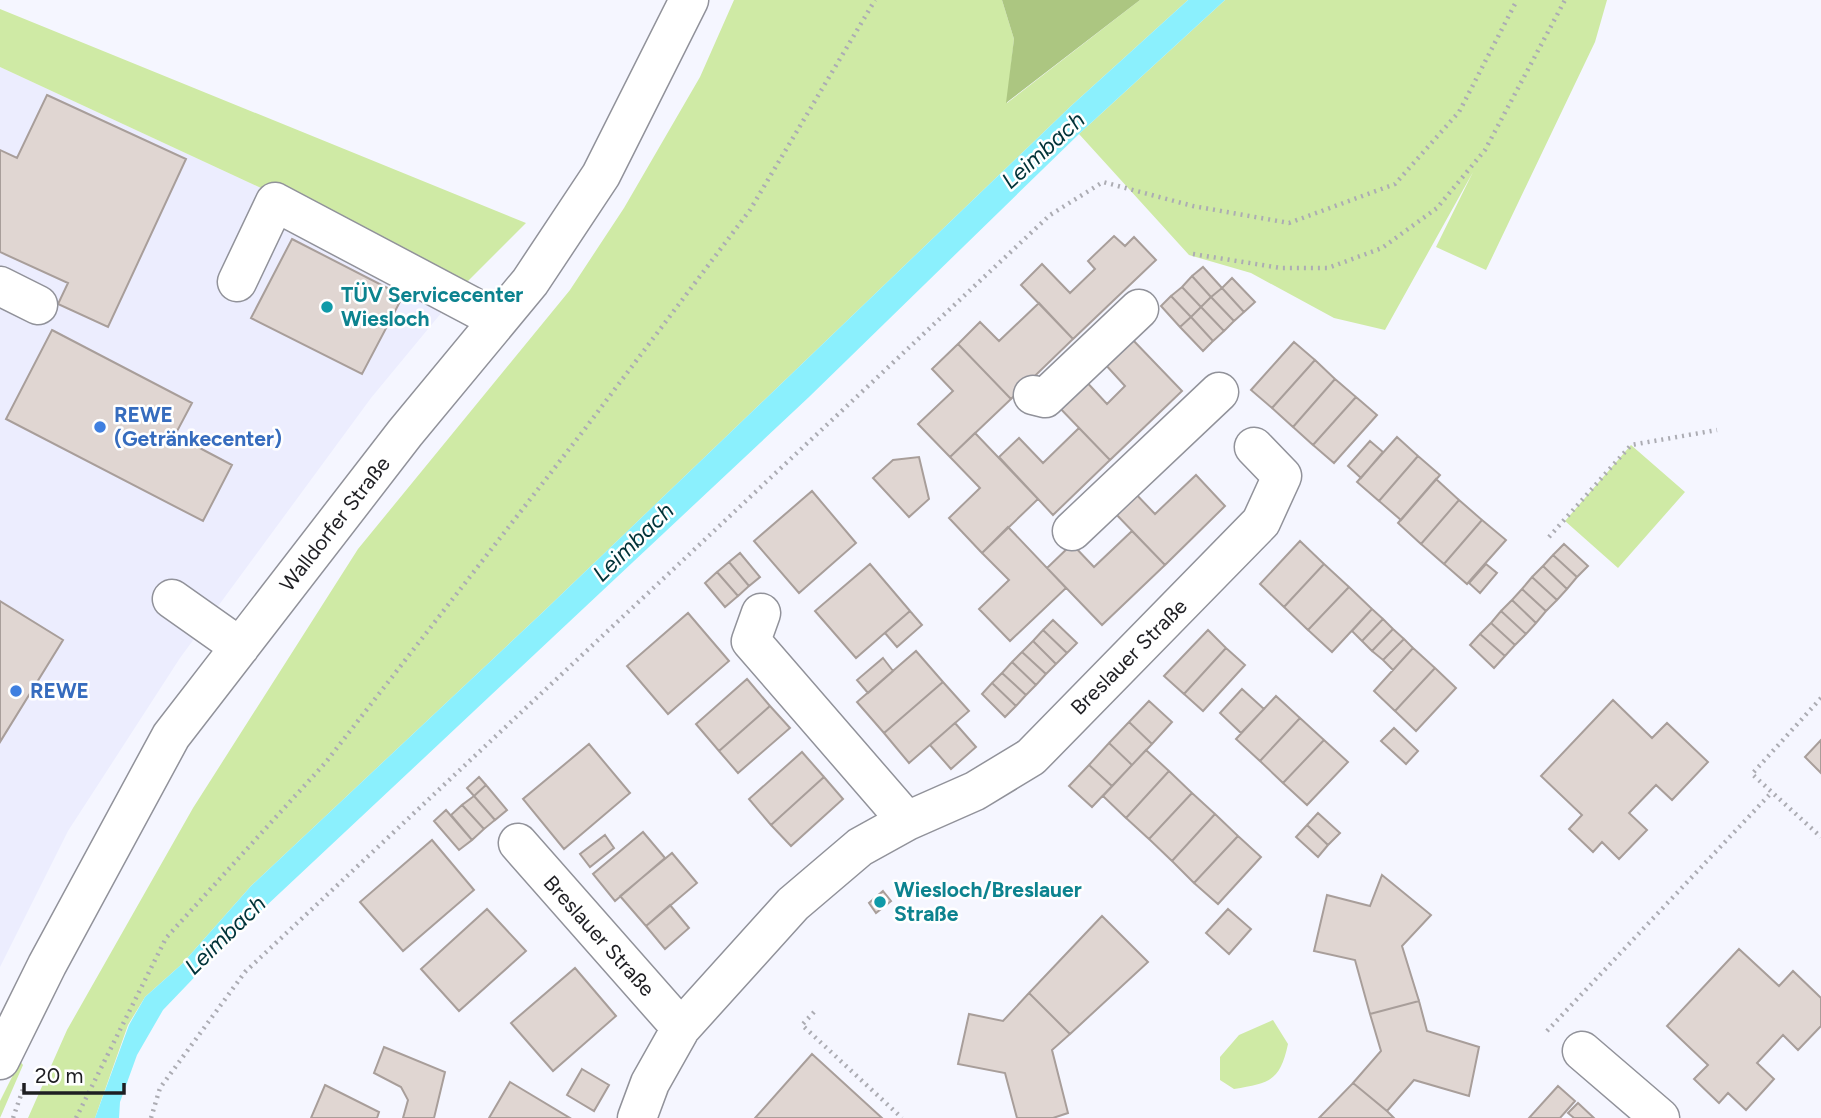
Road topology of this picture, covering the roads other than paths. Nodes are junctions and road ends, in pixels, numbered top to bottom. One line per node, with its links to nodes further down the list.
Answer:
1 (689, 0): 6 (street, Walldorfer Straße)
2 (237, 282): 6 (street)
3 (0, 286): 4 (street)
4 (38, 305)
5 (1139, 309): 8 (street)
6 (498, 320): 13 (street, Walldorfer Straße)
7 (1219, 392): 10 (street)
8 (1033, 396)
9 (1254, 447): 14 (street, Breslauer Straße)
10 (1072, 531)
11 (172, 599): 13 (street)
12 (761, 613): 14 (street)
13 (240, 647): 18 (street, Walldorfer Straße)
14 (907, 821): 16 (street, Breslauer Straße)
15 (517, 843): 16 (street, Breslauer Straße)
16 (681, 1028): 20 (street, Breslauer Straße)
17 (1582, 1051): 19 (street)
18 (0, 1060)
19 (1637, 1111)
20 (637, 1118)

